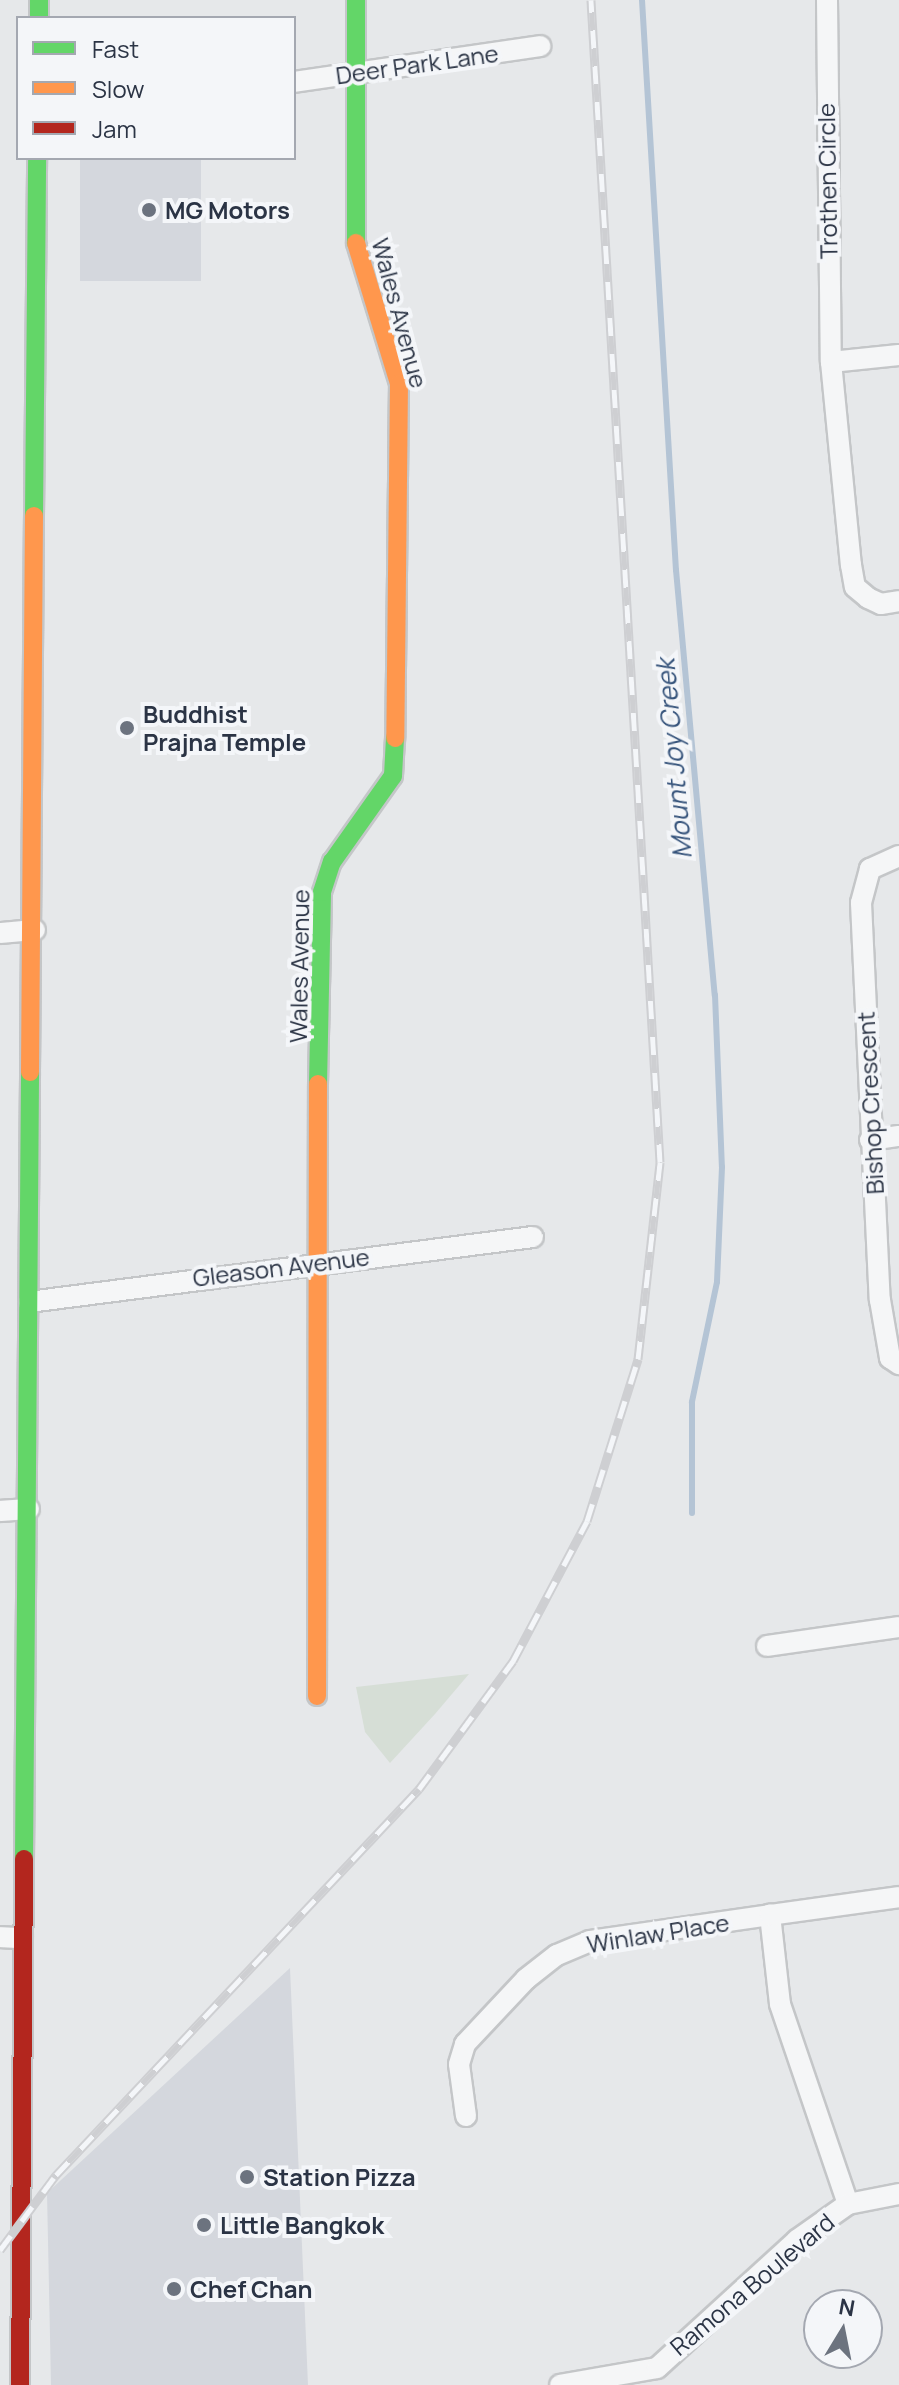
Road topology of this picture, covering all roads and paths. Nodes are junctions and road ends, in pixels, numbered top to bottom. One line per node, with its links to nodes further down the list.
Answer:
1 (356, 0): 4 (main road, Wales Avenue)
2 (827, 0): 8 (street, Trothen Circle)
3 (540, 46): 4 (street, Deer Park Lane)
4 (356, 72): 5 (street, Deer Park Lane); 16 (main road, Wales Avenue)
5 (296, 82)
6 (37, 160): 11 (main road)
7 (899, 355): 8 (street)
8 (831, 362): 9 (street, Trothen Circle)
9 (899, 601)
10 (899, 856): 14 (street, Bishop Crescent)
11 (35, 930): 12 (street); 17 (main road)
12 (0, 933)
13 (899, 1136): 14 (street)
14 (870, 1140): 18 (street, Bishop Crescent)
15 (533, 1237): 16 (street, Gleason Avenue)
16 (314, 1262): 17 (street, Gleason Avenue); 23 (main road, Wales Avenue)
17 (29, 1302): 19 (main road)
18 (899, 1364)
19 (29, 1509): 20 (street); 27 (main road)
20 (0, 1511)
21 (899, 1627): 22 (street)
22 (767, 1646)
23 (317, 1696)
24 (899, 1897): 25 (street, Winlaw Place)
25 (770, 1915): 30 (street, Winlaw Place); 32 (street)
26 (0, 1937): 27 (street)
27 (22, 1938): 29 (main road)
28 (0, 2077): 29 (street)
29 (22, 2077): 34 (main road)
30 (466, 2116)
31 (899, 2194): 32 (street, Ramona Boulevard)
32 (848, 2204): 33 (street, Ramona Boulevard)
33 (657, 2376): 35 (street, Ramona Boulevard)
34 (20, 2385)
35 (560, 2385)

